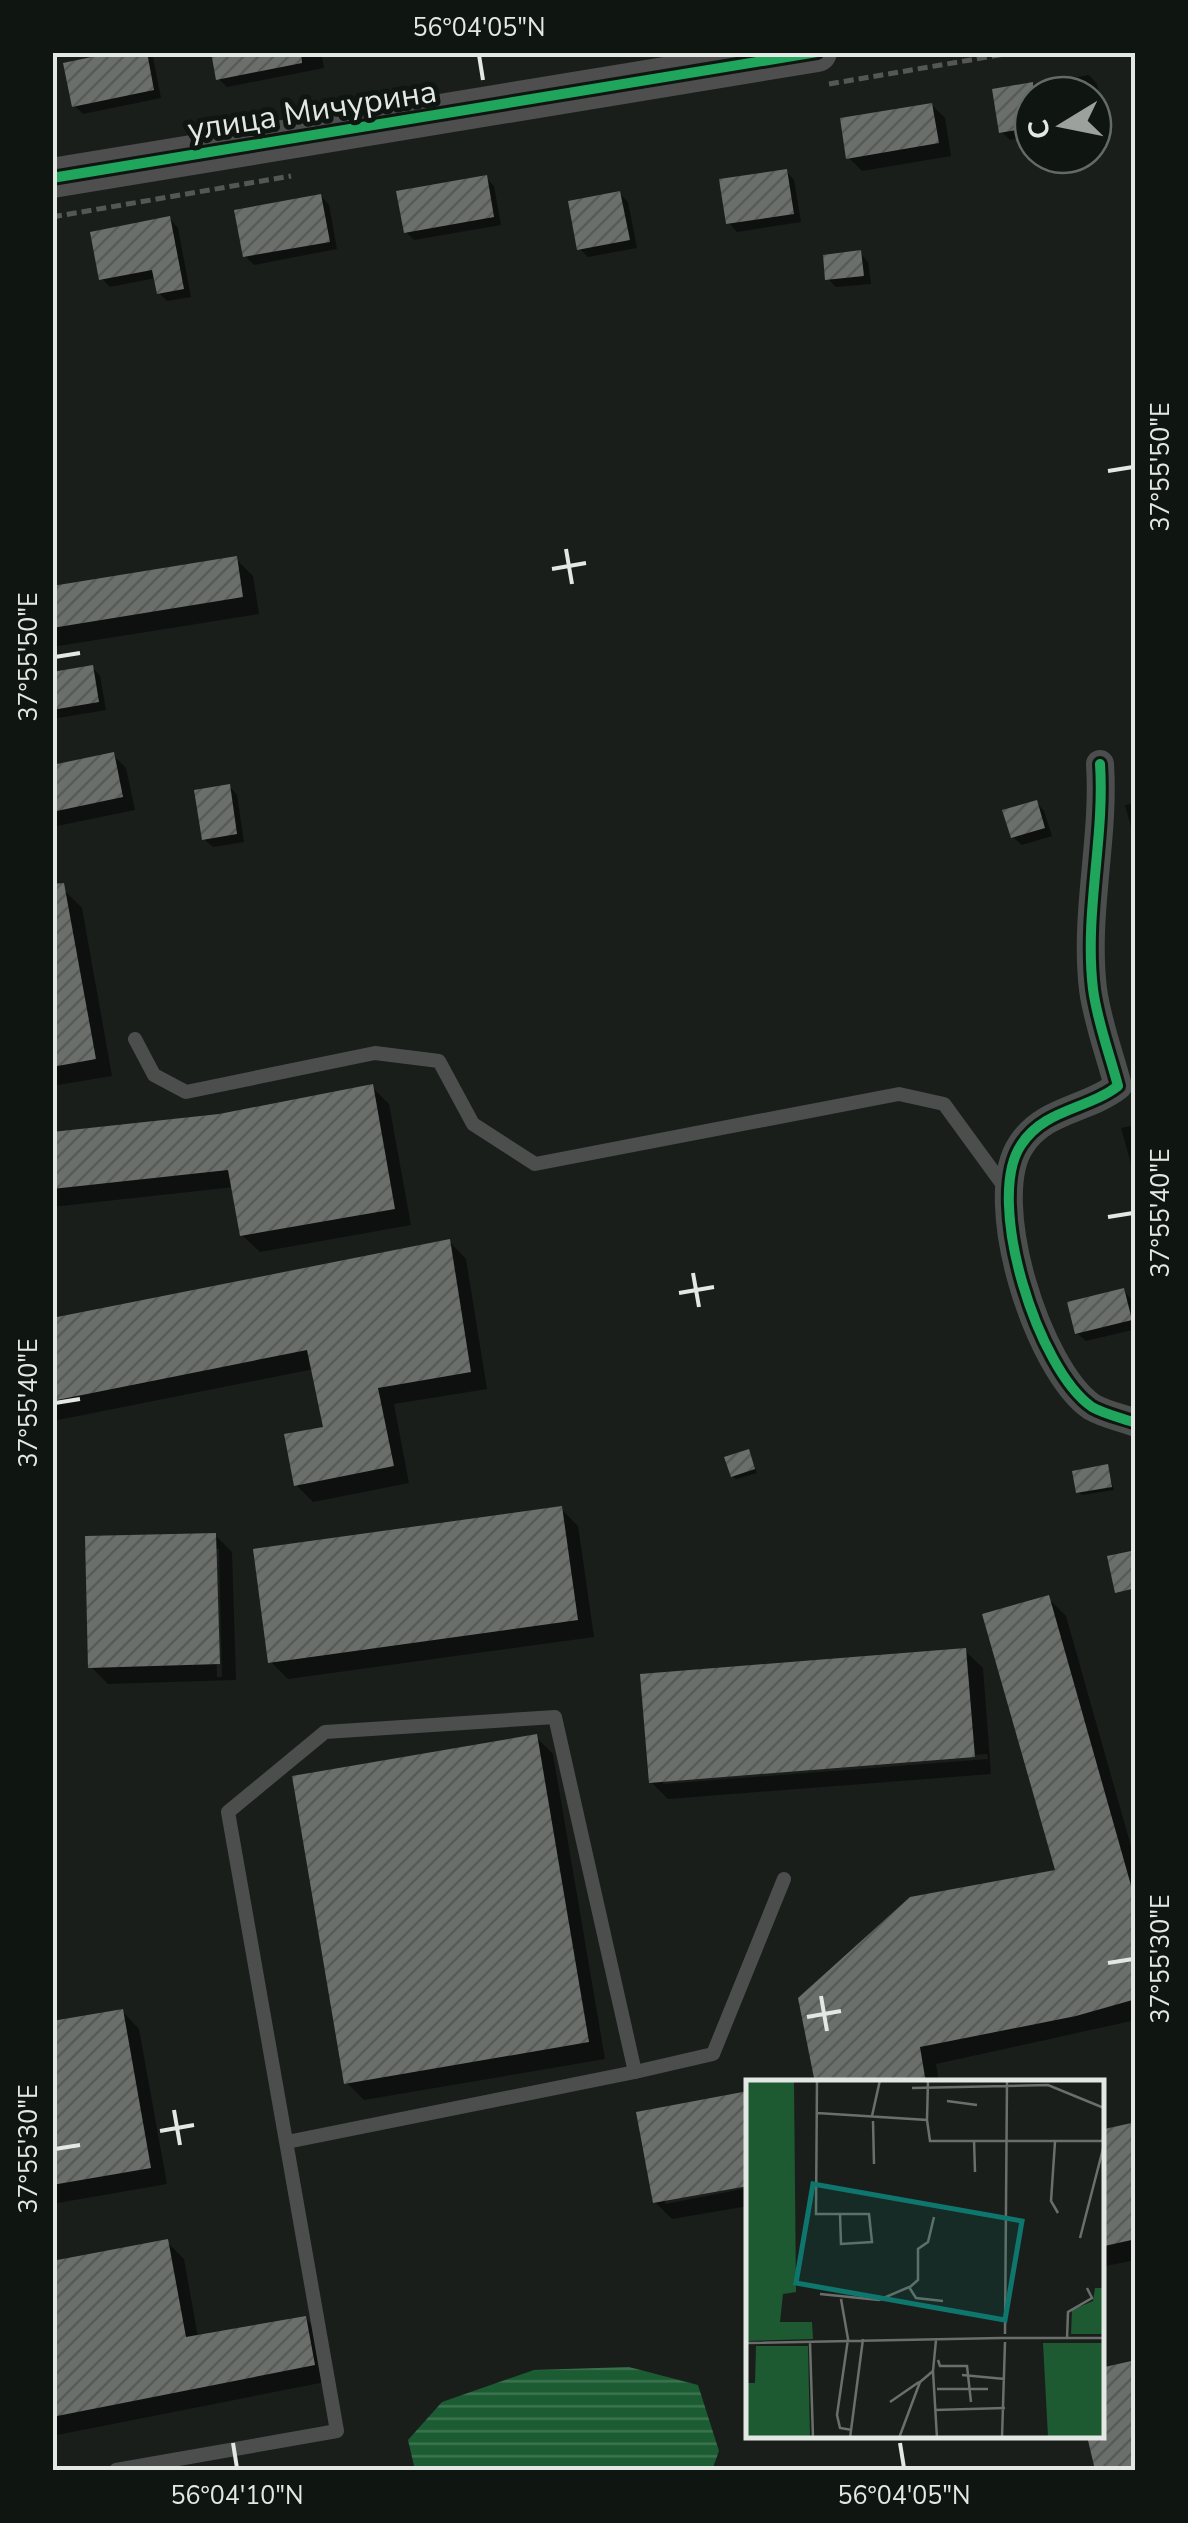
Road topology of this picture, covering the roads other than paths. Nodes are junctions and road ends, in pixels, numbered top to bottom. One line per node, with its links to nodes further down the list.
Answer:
1 (817, 52): 2 (street, улица Мичурина)
2 (52, 178)
3 (1100, 764): 5 (street)
4 (135, 1039): 5 (lane)
5 (1006, 1190): 6 (street)
6 (1136, 1423)
7 (784, 1879): 8 (lane)
8 (635, 2072): 9 (lane); 9 (lane)
9 (286, 2142): 10 (lane)
10 (116, 2470)

